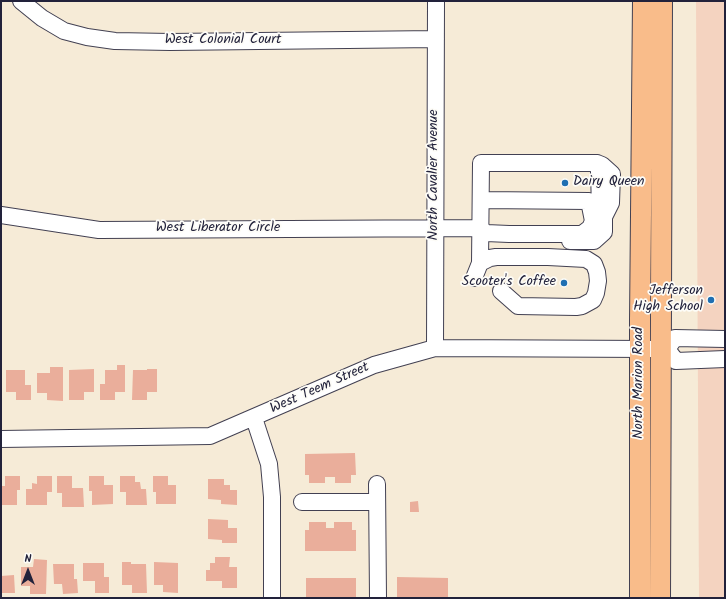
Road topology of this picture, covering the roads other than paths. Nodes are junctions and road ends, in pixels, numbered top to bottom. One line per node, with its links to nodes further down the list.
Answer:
1 (21, 1): 5 (street, West Colonial Court)
2 (436, 1): 5 (street, North Cavalier Avenue)
3 (644, 1): 17 (main road, North Marion Road)
4 (662, 1): 16 (main road, North Marion Road)
5 (436, 39): 8 (street, North Cavalier Avenue)
6 (481, 200): 9 (street); 10 (street, West Liberator Circle); 10 (street)
7 (1, 215): 8 (street, West Liberator Circle)
8 (435, 228): 9 (street, West Liberator Circle); 15 (street, North Cavalier Avenue)
9 (480, 228): 10 (street, West Liberator Circle); 11 (street)
10 (509, 234)
11 (480, 263): 12 (street); 13 (street)
12 (474, 278)
13 (501, 291)
14 (725, 339): 16 (street)
15 (435, 348): 17 (street, West Teem Street); 19 (street, West Teem Street)
16 (664, 349): 17 (street, West Teem Street); 18 (street); 27 (main road, North Marion Road)
17 (641, 350): 26 (main road, North Marion Road)
18 (725, 359)
19 (254, 418): 20 (street, West Teem Street); 24 (street)
20 (1, 438)
21 (376, 484): 23 (street)
22 (302, 502): 23 (street)
23 (377, 502): 25 (street)
24 (272, 598)
25 (378, 598)
26 (640, 598)
27 (660, 598)

